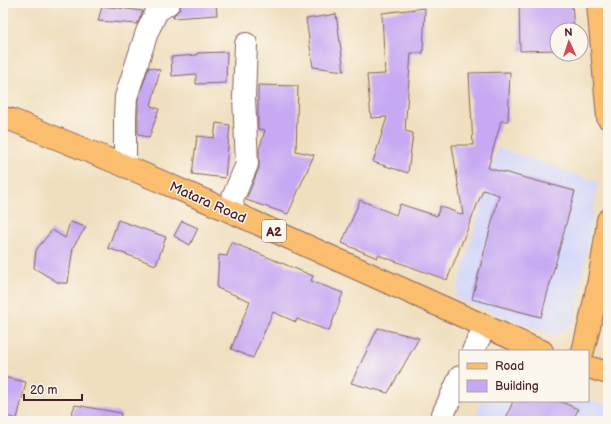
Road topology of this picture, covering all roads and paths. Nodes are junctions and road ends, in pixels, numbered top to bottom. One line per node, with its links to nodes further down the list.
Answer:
1 (169, 3): 6 (street)
2 (598, 3): 5 (main road)
3 (246, 44): 7 (street)
4 (3, 118): 6 (main road, Matara Road / A2)
5 (608, 118)
6 (125, 166): 7 (main road, Matara Road / A2)
7 (234, 213): 9 (main road, Matara Road / A2)
8 (608, 220): 12 (main road)
9 (485, 326): 10 (street); 11 (main road, Matara Road / A2)
10 (473, 350)
11 (540, 350)
12 (583, 350)
13 (589, 367): 14 (main road)
14 (608, 373)
15 (459, 379): 16 (street)
16 (440, 421)

